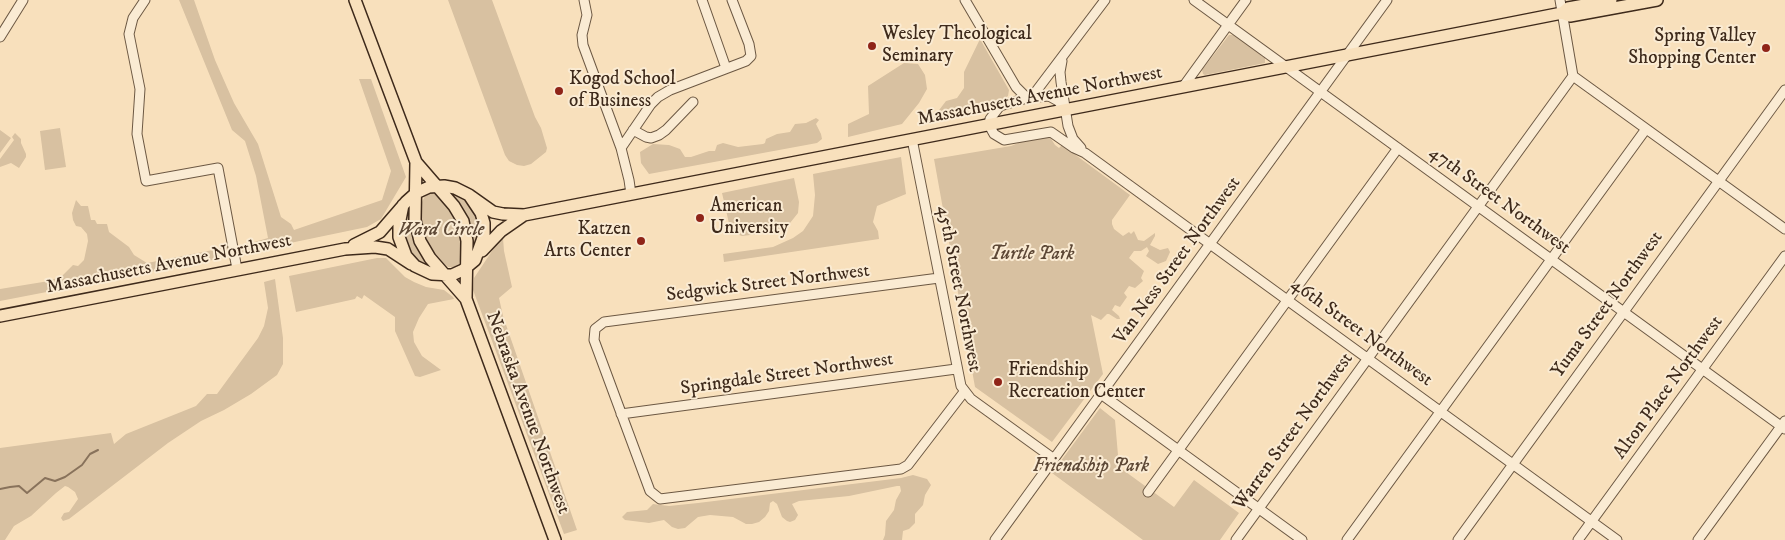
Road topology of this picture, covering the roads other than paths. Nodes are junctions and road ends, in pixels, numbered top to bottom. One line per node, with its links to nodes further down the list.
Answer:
1 (23, 0): 17 (street)
2 (146, 0): 54 (street)
3 (355, 0): 38 (main road)
4 (584, 0): 35 (street)
5 (702, 0): 21 (street)
6 (732, 0): 21 (street)
7 (965, 0): 23 (street)
8 (1105, 0): 19 (street)
9 (1194, 0): 16 (street, 47th Street Northwest)
10 (1246, 0): 16 (street)
11 (1387, 0): 18 (street, Van Ness Street Northwest)
12 (1560, 0): 15 (street)
13 (1611, 0): 15 (main road, Massachusetts Avenue Northwest)
14 (1657, 0): 15 (main road, Massachusetts Avenue Northwest)
15 (1562, 13): 18 (main road, Massachusetts Avenue Northwest); 22 (street)
16 (1228, 25): 20 (street, 47th Street Northwest); 24 (street)
17 (0, 37)
18 (1346, 56): 20 (main road, Massachusetts Avenue Northwest); 26 (street, Van Ness Street Northwest)
19 (1062, 58): 27 (street); 30 (street)
20 (1286, 67): 24 (main road, Massachusetts Avenue Northwest); 26 (street, 47th Street Northwest)
21 (726, 68): 33 (street)
22 (1573, 76): 32 (street); 45 (street, Warren Street Northwest)
23 (1016, 87): 27 (street); 29 (street)
24 (1183, 87): 30 (main road, Massachusetts Avenue Northwest)
25 (1785, 90): 39 (street, Yuma Street Northwest)
26 (1320, 92): 36 (street, 47th Street Northwest); 48 (street, Van Ness Street Northwest)
27 (1029, 98): 29 (street); 30 (street)
28 (693, 102): 33 (street)
29 (1011, 102): 31 (street)
30 (1065, 110): 31 (main road, Massachusetts Avenue Northwest); 37 (street)
31 (989, 125): 34 (main road, Massachusetts Avenue Northwest); 37 (street)
32 (1646, 129): 39 (street); 51 (street)
33 (633, 130): 35 (street)
34 (912, 139): 42 (main road, Massachusetts Avenue Northwest); 56 (street, 45th Street Northwest)
35 (621, 148): 42 (street)
36 (1398, 148): 45 (street, 47th Street Northwest); 58 (street)
37 (1085, 153): 48 (street, 46th Street Northwest)
38 (416, 162): 40 (main road); 41 (main road)
39 (1719, 181): 47 (street); 59 (street, Yuma Street Northwest)
40 (436, 186): 41 (main road); 43 (main road, Massachusetts Avenue Northwest); 53 (main road, Nebraska Avenue Northwest)
41 (416, 193): 44 (main road, Massachusetts Avenue Northwest); 55 (main road, Nebraska Avenue Northwest)
42 (630, 194): 46 (main road, Massachusetts Avenue Northwest)
43 (468, 195): 46 (main road, Massachusetts Avenue Northwest); 53 (main road)
44 (403, 206): 49 (main road, Massachusetts Avenue Northwest); 52 (main road)
45 (1478, 206): 51 (street, 47th Street Northwest); 61 (street, Warren Street Northwest)
46 (524, 215): 53 (main road, Massachusetts Avenue Northwest)
47 (1785, 229)
48 (1210, 244): 58 (street, 46th Street Northwest); 65 (street, Van Ness Street Northwest)
49 (345, 249): 52 (main road, Massachusetts Avenue Northwest); 54 (main road, Massachusetts Avenue Northwest)
50 (1785, 256): 63 (street, Alton Place Northwest)
51 (1551, 260): 59 (street, 47th Street Northwest); 66 (street)
52 (412, 264): 55 (main road, Massachusetts Avenue Northwest)
53 (470, 264): 55 (main road); 57 (main road, Nebraska Avenue Northwest)
54 (237, 269): 60 (main road, Massachusetts Avenue Northwest)
55 (446, 275): 57 (main road, Nebraska Avenue Northwest)
56 (939, 278): 62 (street, 45th Street Northwest); 67 (street, Sedgwick Street Northwest)
57 (466, 299): 75 (main road, Nebraska Avenue Northwest)
58 (1288, 300): 61 (street, 46th Street Northwest); 69 (street)
59 (1624, 312): 63 (street, 47th Street Northwest); 71 (street, Yuma Street Northwest)
60 (0, 316)
61 (1368, 358): 66 (street, 46th Street Northwest); 73 (street, Warren Street Northwest)
62 (956, 369): 64 (street, 45th Street Northwest); 67 (street, Springdale Street Northwest)
63 (1703, 370): 68 (street, 47th Street Northwest); 74 (street, Alton Place Northwest)
64 (964, 392): 67 (street); 70 (street, 45th Street Northwest)
65 (1101, 394): 69 (street); 70 (street, Van Ness Street Northwest)
66 (1440, 411): 71 (street, 46th Street Northwest); 79 (street)
67 (621, 414)
68 (1784, 426): 83 (street)
69 (1178, 450): 72 (street); 73 (street)
70 (1054, 459): 76 (street, Van Ness Street Northwest)
71 (1513, 464): 74 (street, 46th Street Northwest); 80 (street, Yuma Street Northwest)
72 (1148, 492)
73 (1259, 508): 77 (street, Warren Street Northwest); 78 (street)
74 (1592, 521): 81 (street, Alton Place Northwest); 82 (street, 46th Street Northwest)
75 (555, 540)
76 (995, 540)
77 (1236, 540)
78 (1302, 540)
79 (1346, 540)
80 (1458, 540)
81 (1578, 540)
82 (1618, 540)
83 (1698, 540)

